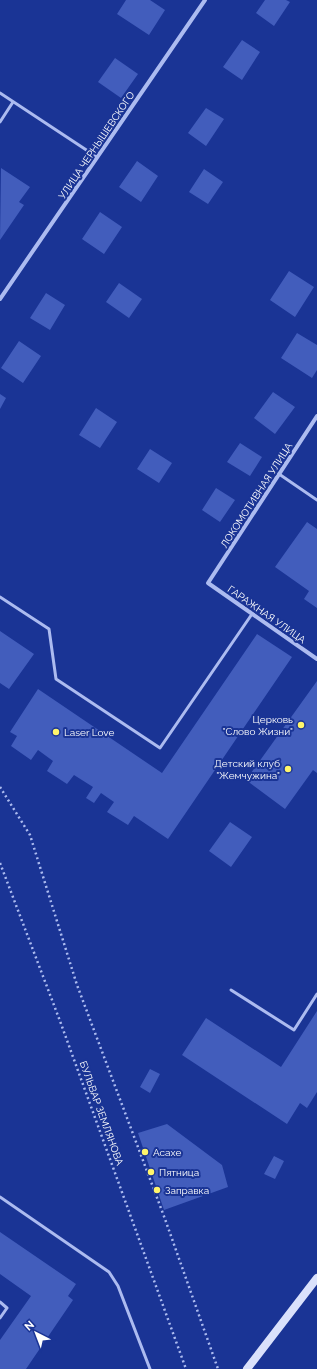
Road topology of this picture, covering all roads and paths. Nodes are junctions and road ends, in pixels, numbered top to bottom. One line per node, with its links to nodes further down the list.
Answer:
1 (205, 0): 5 (street, УЛИЦА ЧЕРНЫШЕВСКОГО)
2 (0, 94): 3 (lane)
3 (13, 102): 4 (lane); 5 (lane)
4 (0, 122)
5 (97, 157): 6 (street, УЛИЦА ЧЕРНЫШЕВСКОГО)
6 (0, 299)
7 (317, 416): 8 (street, ЛОКОМОТИВНАЯ УЛИЦА)
8 (279, 474): 9 (lane); 10 (street, ЛОКОМОТИВНАЯ УЛИЦА)
9 (317, 500)
10 (208, 583): 12 (street, ГАРАЖНАЯ УЛИЦА)
11 (0, 597): 12 (lane)
12 (252, 614): 13 (street, ГАРАЖНАЯ УЛИЦА)
13 (317, 659)
14 (0, 787): 24 (path)
15 (0, 863): 23 (path, БУЛЬВАР ЗЕМЛЯНОВА)
16 (231, 990): 17 (lane)
17 (317, 994)
18 (0, 1197): 22 (lane)
19 (317, 1278): 25 (street)
20 (0, 1302): 21 (lane)
21 (0, 1318)
22 (150, 1369)
23 (186, 1369)
24 (218, 1369)
25 (247, 1369)

